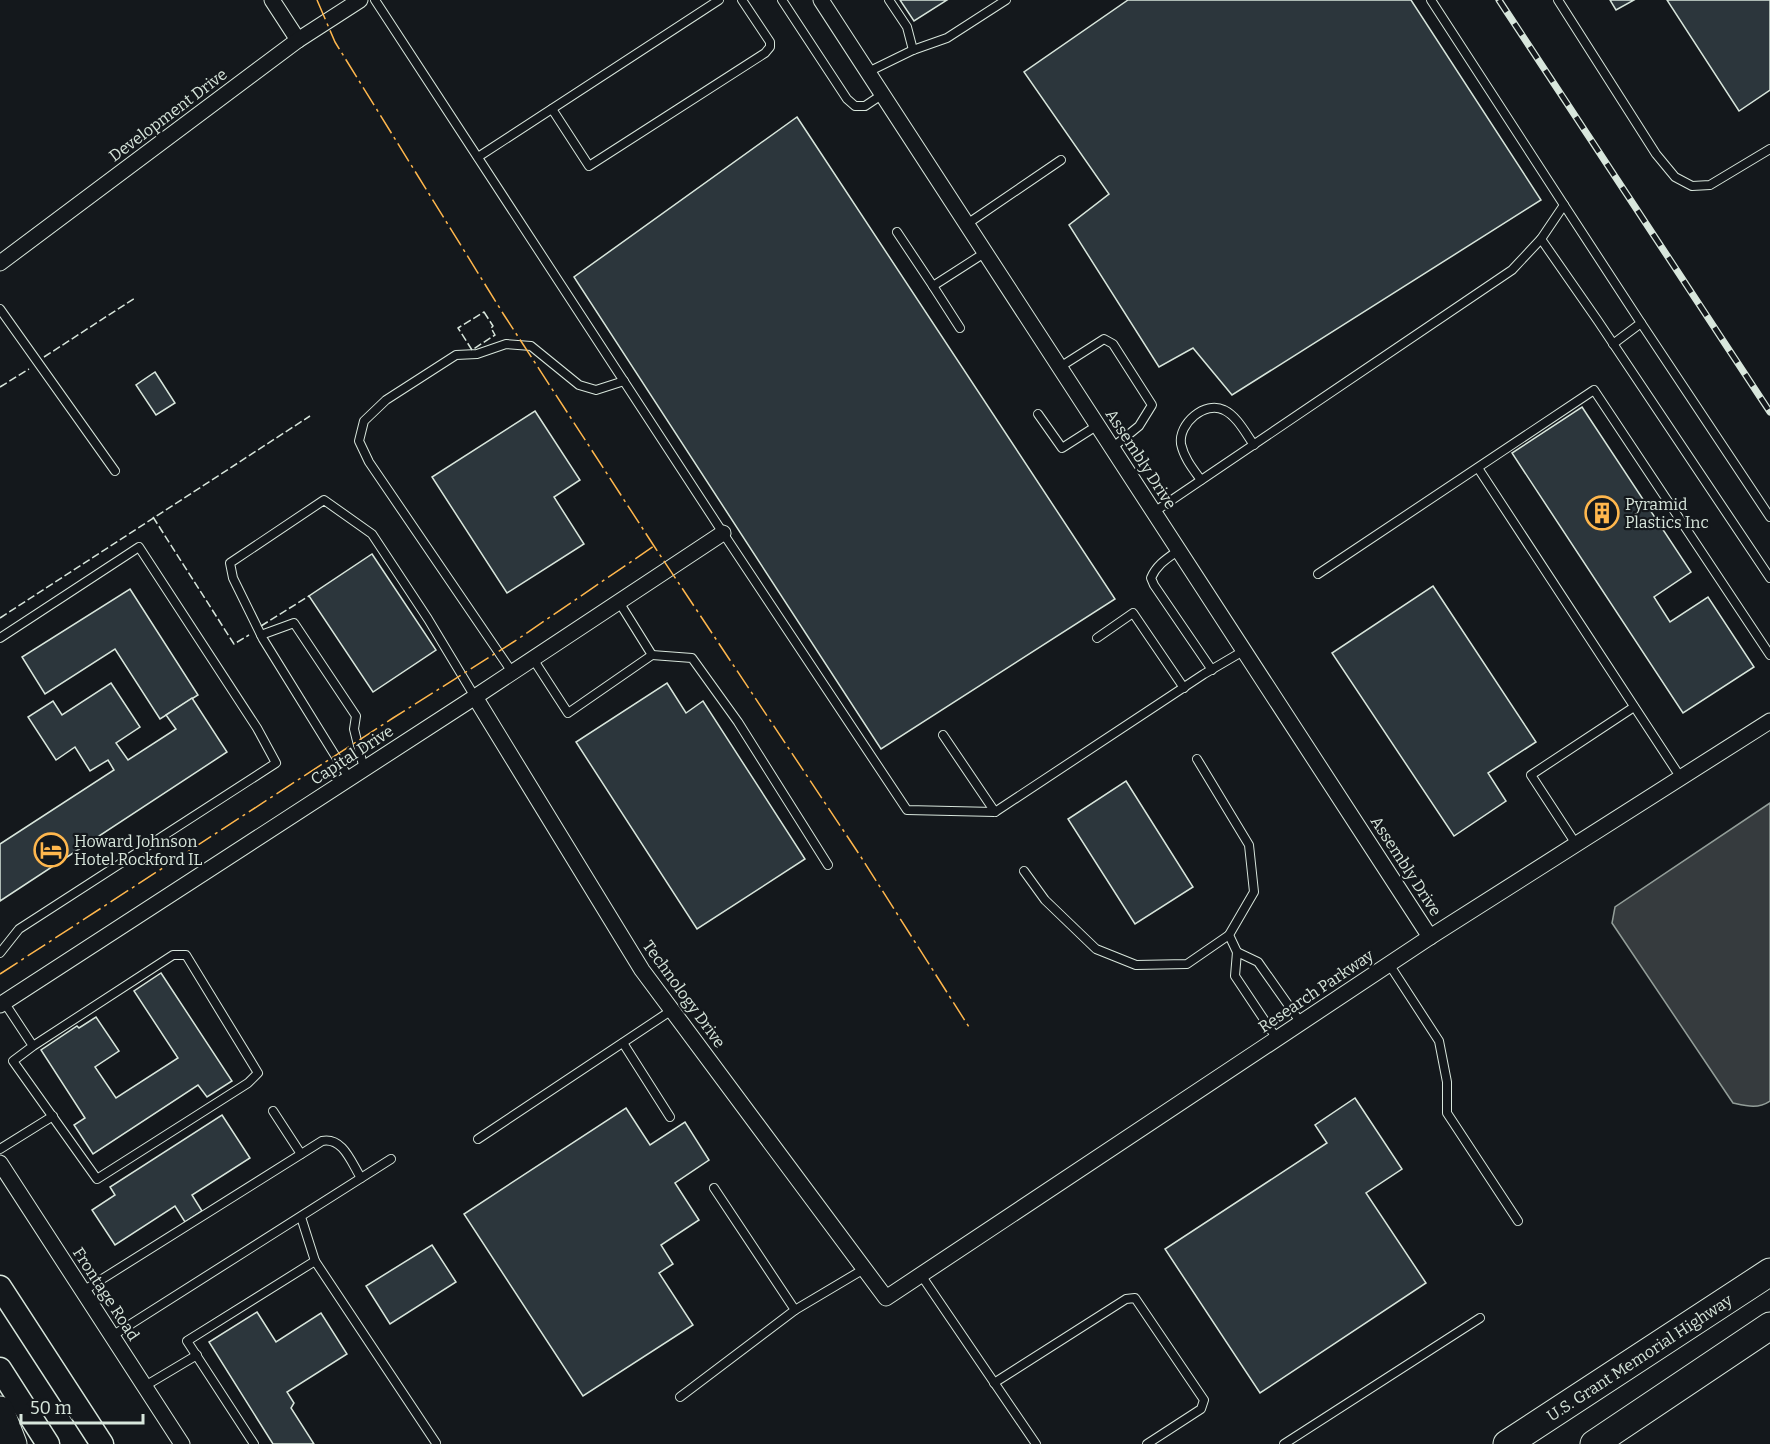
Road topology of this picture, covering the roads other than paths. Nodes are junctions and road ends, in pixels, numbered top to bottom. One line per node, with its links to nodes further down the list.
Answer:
1 (272, 0): 12 (street)
2 (360, 0): 12 (street, Development Drive)
3 (375, 0): 18 (lane)
4 (719, 0): 16 (lane)
5 (742, 0): 16 (lane)
6 (782, 0): 15 (lane)
7 (821, 0): 14 (street, Assembly Drive)
8 (890, 0): 13 (lane)
9 (1006, 0): 13 (lane)
10 (1431, 0): 20 (lane)
11 (1558, 0): 17 (lane)
12 (298, 40): 25 (street, Development Drive)
13 (912, 50): 14 (lane)
14 (868, 72): 15 (street, Assembly Drive)
15 (883, 94): 21 (street, Assembly Drive)
16 (552, 109): 18 (lane)
17 (1770, 149)
18 (478, 157): 32 (lane)
19 (1061, 160): 21 (lane)
20 (1564, 205): 23 (lane); 28 (lane)
21 (967, 224): 24 (street, Assembly Drive)
22 (897, 232): 26 (lane)
23 (1541, 239): 30 (lane); 35 (lane)
24 (986, 252): 26 (lane); 31 (street, Assembly Drive)
25 (0, 263)
26 (933, 286): 29 (lane)
27 (0, 309): 38 (lane)
28 (1641, 323): 30 (lane); 41 (lane)
29 (960, 328)
30 (1613, 344): 45 (lane)
31 (1060, 367): 34 (street, Assembly Drive); 36 (lane)
32 (624, 381): 42 (lane); 55 (lane)
33 (1038, 414): 34 (lane)
34 (1098, 425): 36 (street, Assembly Drive)
35 (1254, 444): 39 (lane); 39 (lane)
36 (1112, 448): 40 (street, Assembly Drive)
37 (1478, 468): 44 (lane); 52 (lane); 58 (lane)
38 (115, 471)
39 (1201, 480): 40 (lane)
40 (1154, 512): 43 (street, Assembly Drive)
41 (1770, 517)
42 (723, 533): 46 (street, Capital Drive); 65 (lane)
43 (1179, 550): 50 (street, Assembly Drive); 54 (lane)
44 (1318, 574)
45 (1770, 578)
46 (619, 602): 51 (lane); 53 (street, Capital Drive)
47 (261, 635): 57 (lane); 62 (lane); 63 (lane)
48 (0, 638): 72 (lane)
49 (1097, 638): 56 (lane)
50 (1245, 650): 54 (lane); 70 (street, Assembly Drive)
51 (652, 655): 53 (lane); 67 (lane)
52 (1770, 655)
53 (533, 658): 55 (street, Capital Drive)
54 (1212, 670): 56 (lane)
55 (512, 672): 57 (street, Capital Drive)
56 (1184, 688): 65 (lane)
57 (475, 697): 62 (street, Capital Drive); 75 (street, Technology Drive)
58 (1634, 707): 64 (lane); 66 (lane)
59 (1770, 721): 64 (street, Research Parkway)
60 (943, 735): 65 (lane)
61 (1197, 759): 69 (lane)
62 (364, 769): 63 (street, Capital Drive)
63 (349, 778): 74 (street, Capital Drive)
64 (1680, 778): 66 (street, Research Parkway)
65 (995, 812)
66 (1576, 844): 70 (street, Research Parkway)
67 (828, 865)
68 (1024, 871): 69 (lane)
69 (1229, 934): 71 (lane)
70 (1430, 937): 73 (street, Research Parkway)
71 (1237, 952): 76 (lane); 77 (lane)
72 (0, 953)
73 (1389, 964): 76 (street, Research Parkway); 91 (lane)
74 (2, 1004): 79 (lane)
75 (672, 1010): 78 (lane); 93 (street, Technology Drive)
76 (1301, 1023): 77 (street, Research Parkway)
77 (1277, 1039): 95 (street, Research Parkway)
78 (623, 1043): 82 (lane); 83 (lane)
79 (33, 1046): 81 (lane); 81 (lane)
80 (273, 1111): 85 (lane)
81 (53, 1116): 84 (lane)
82 (670, 1117)
83 (478, 1139)
84 (0, 1149)
85 (301, 1154): 88 (lane); 97 (lane)
86 (391, 1159): 88 (lane)
87 (0, 1163): 97 (street, Frontage Road)
88 (361, 1178): 90 (lane)
89 (714, 1188): 99 (lane)
90 (301, 1217): 92 (lane); 102 (lane)
91 (1518, 1221)
92 (315, 1261): 103 (lane); 109 (lane)
93 (864, 1269): 98 (street, Technology Drive); 99 (lane)
94 (1770, 1272): 118 (highway, U.S. Grant Memorial Highway)
95 (921, 1275): 98 (street, Research Parkway); 105 (lane)
96 (0, 1287): 112 (main road)
97 (83, 1291): 102 (street, Frontage Road)
98 (886, 1298)
99 (795, 1310): 107 (lane)
100 (1480, 1318): 117 (lane)
101 (1770, 1326): 119 (highway)
102 (112, 1336): 106 (street, Frontage Road)
103 (197, 1355): 106 (lane); 114 (lane)
104 (0, 1369): 111 (main road)
105 (994, 1383): 115 (lane); 116 (lane)
106 (145, 1386): 113 (street, Frontage Road)
107 (680, 1397)
108 (0, 1410): 110 (highway)
109 (436, 1443)
110 (14, 1444)
111 (48, 1444)
112 (102, 1444)
113 (182, 1444)
114 (254, 1444)
115 (1036, 1444)
116 (1147, 1444)
117 (1284, 1444)
118 (1507, 1444)
119 (1594, 1444)

